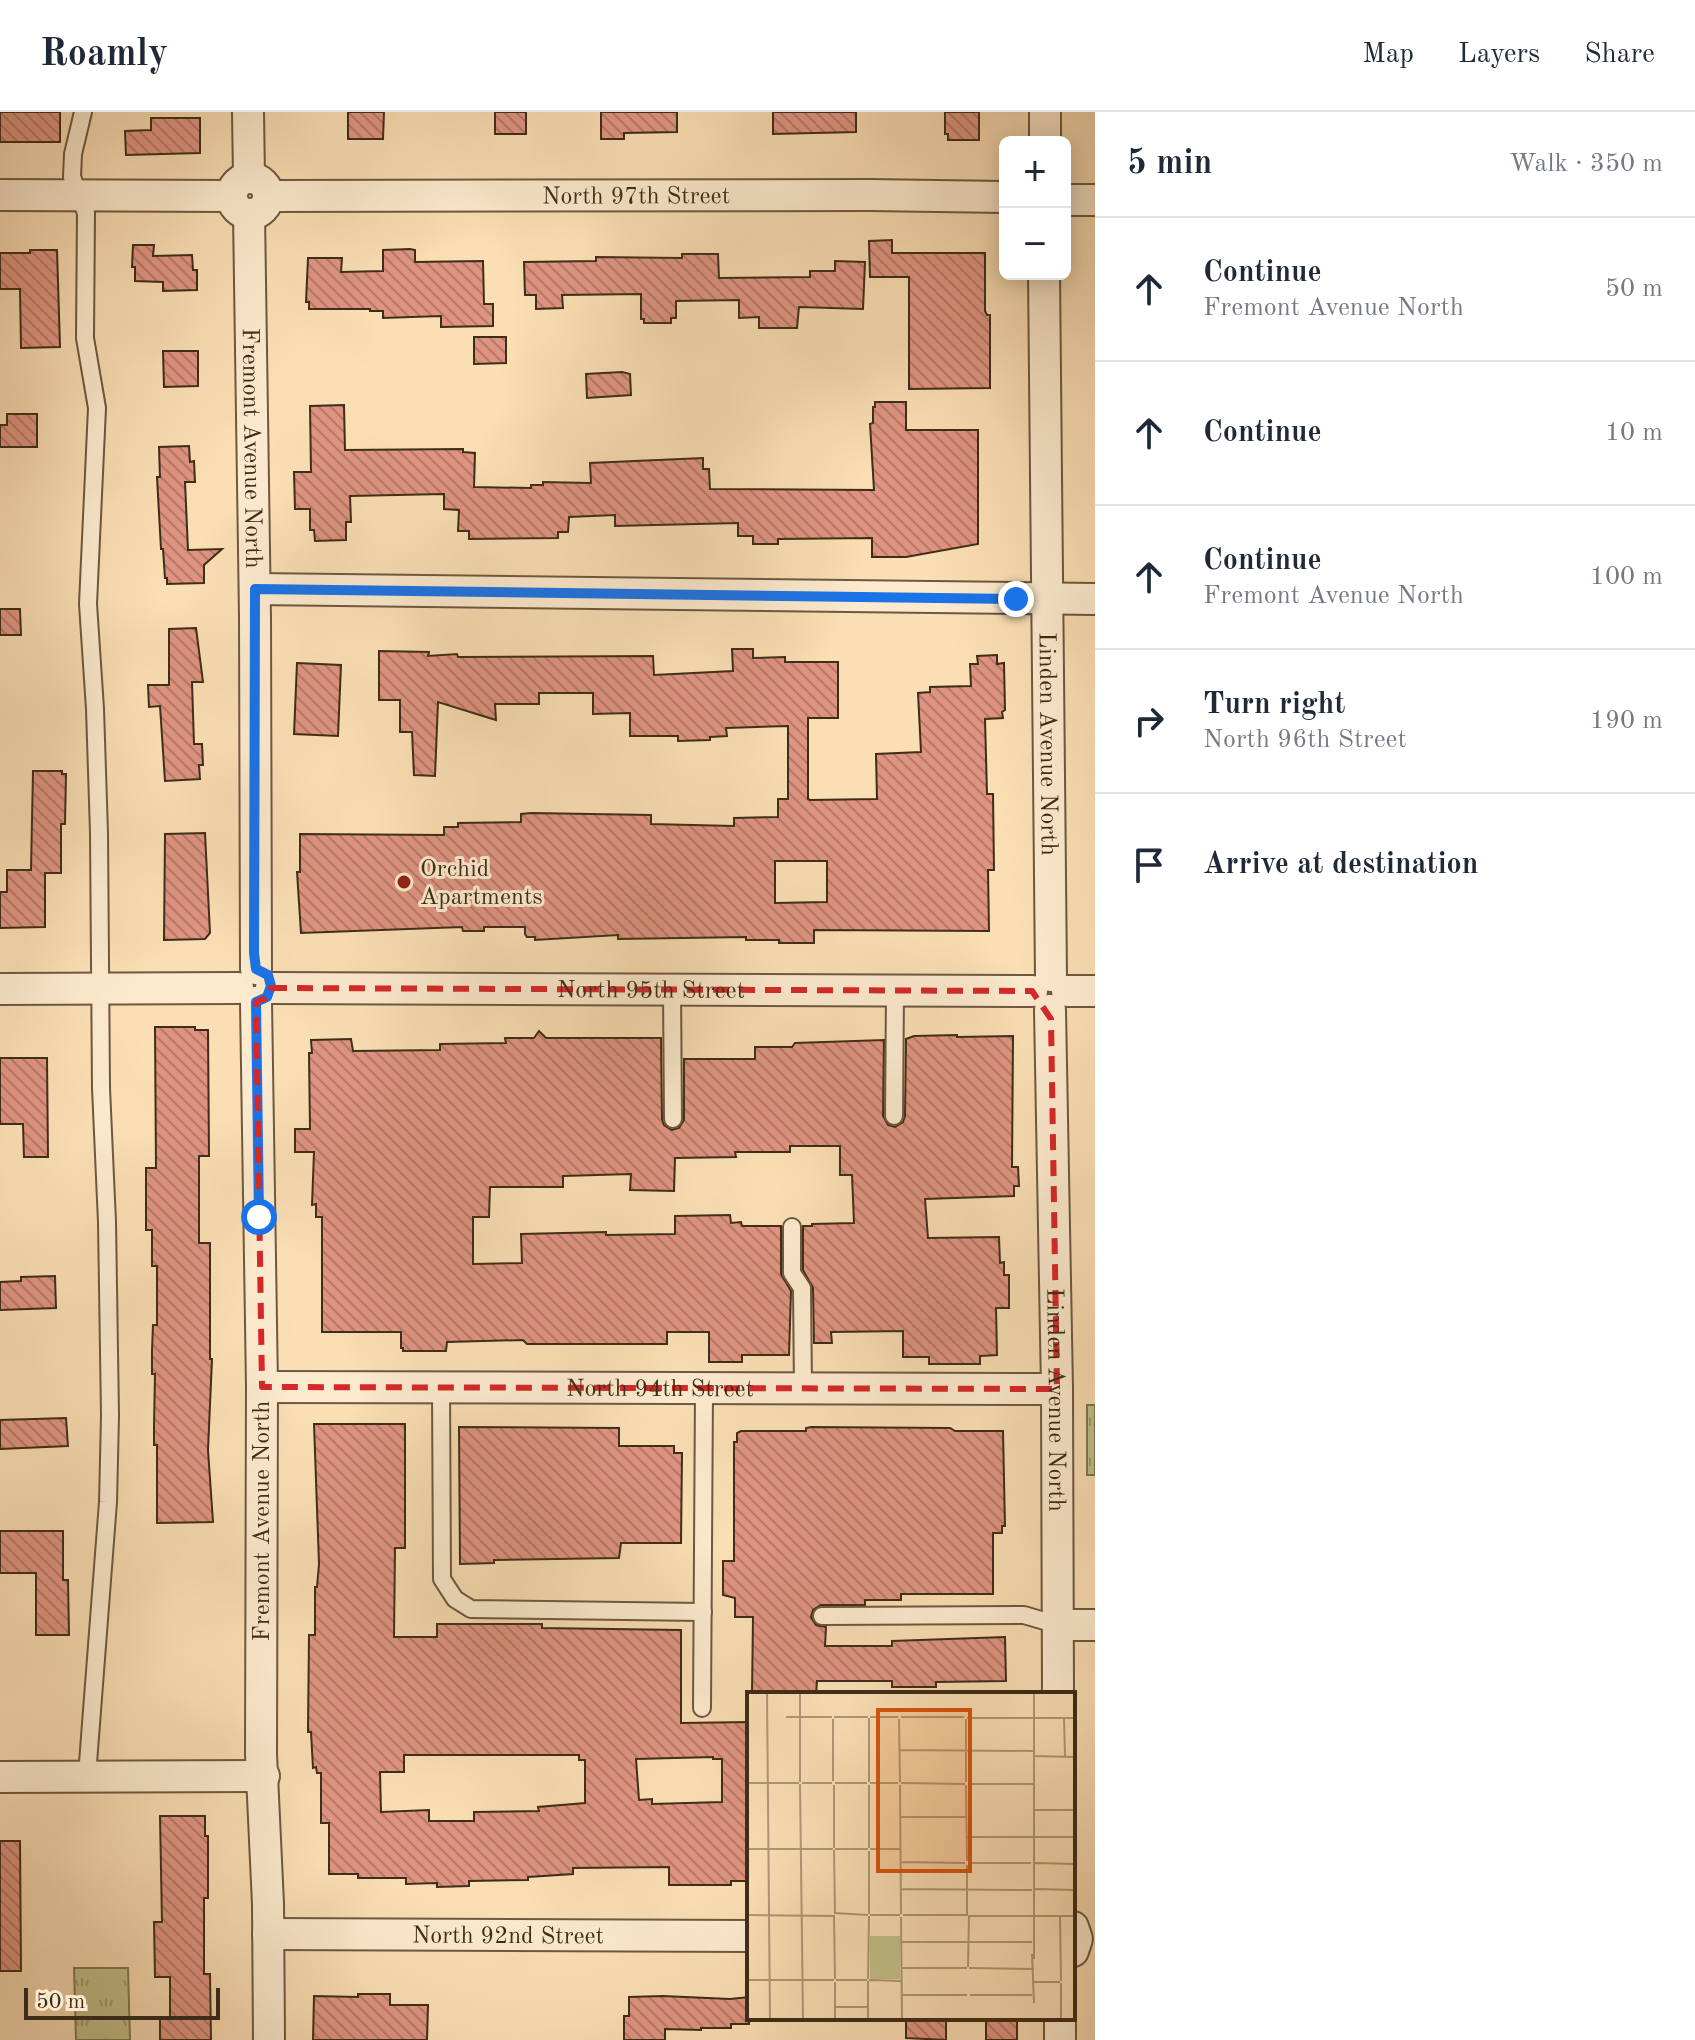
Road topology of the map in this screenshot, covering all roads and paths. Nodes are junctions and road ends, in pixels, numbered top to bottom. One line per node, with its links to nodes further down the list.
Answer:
1 (83, 112): 6 (lane)
2 (248, 112): 7 (street, Fremont Avenue North)
3 (1045, 112): 4 (street)
4 (1045, 136)
5 (0, 195): 6 (street, North 97th Street)
6 (78, 195): 7 (street, North 97th Street); 18 (lane)
7 (249, 196): 8 (street, North 97th Street); 12 (street, Fremont Avenue North)
8 (999, 197)
9 (1071, 200): 10 (street)
10 (1095, 200)
11 (1044, 280): 13 (street, Linden Avenue North)
12 (255, 589): 13 (street); 15 (street, Fremont Avenue North)
13 (1048, 599): 14 (street); 20 (street, Linden Avenue North)
14 (1095, 599)
15 (255, 987): 17 (street, North 95th Street); 18 (street, North 95th Street); 24 (street, Fremont Avenue North)
16 (0, 989): 18 (street, North 95th Street)
17 (672, 989): 19 (street, North 95th Street); 22 (lane)
18 (100, 990): 35 (lane)
19 (895, 990): 20 (street, North 95th Street); 21 (lane)
20 (1059, 992): 26 (street, Linden Avenue North)
21 (894, 1116)
22 (673, 1119)
23 (792, 1227): 28 (lane)
24 (262, 1387): 25 (street, North 94th Street); 36 (street, Fremont Avenue North)
25 (441, 1387): 27 (street, North 94th Street); 29 (lane)
26 (1057, 1389): 28 (street, North 94th Street); 31 (street, Linden Avenue North)
27 (704, 1390): 28 (street, North 94th Street); 29 (lane)
28 (803, 1390)
29 (703, 1612): 34 (lane)
30 (822, 1616): 31 (lane)
31 (1058, 1625): 32 (street); 33 (street, Linden Avenue North)
32 (1095, 1625)
33 (1058, 1692)
34 (702, 1708)
35 (87, 1776): 36 (street); 37 (street)
36 (264, 1776): 38 (street, Fremont Avenue North)
37 (0, 1777)
38 (268, 1934): 39 (street, North 92nd Street); 40 (street, Fremont Avenue North)
39 (747, 1936)
40 (269, 2040)

